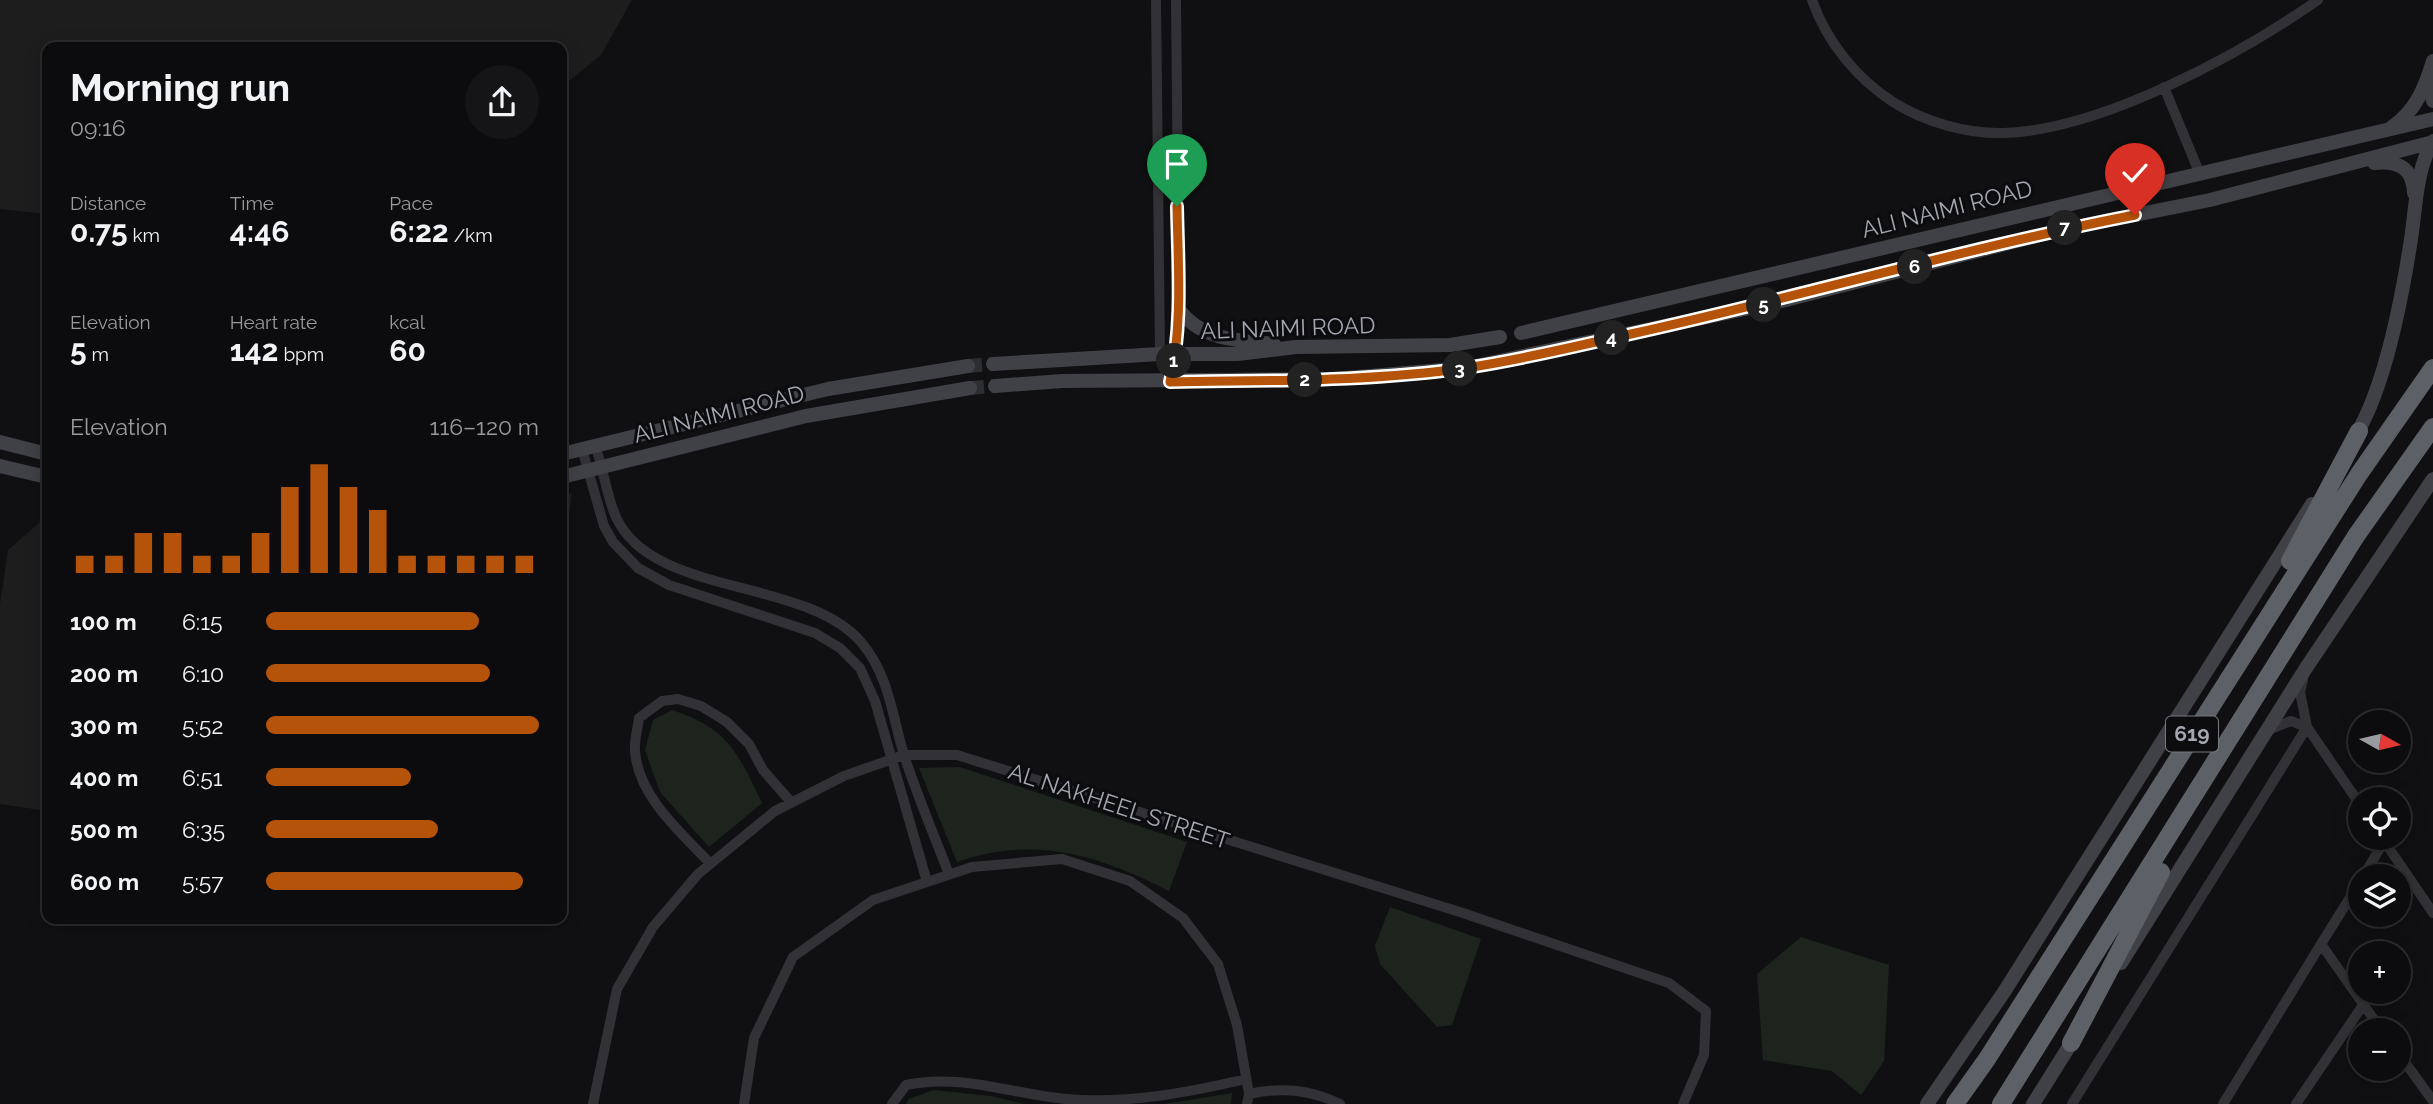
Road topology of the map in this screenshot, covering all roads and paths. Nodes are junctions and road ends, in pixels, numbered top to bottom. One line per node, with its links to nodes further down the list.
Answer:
1 (1156, 0): 19 (street)
2 (1176, 0): 15 (street)
3 (1812, 0): 7 (street)
4 (2318, 0): 7 (street)
5 (2433, 61): 10 (main road)
6 (2433, 67): 8 (main road)
7 (2164, 87): 13 (street)
8 (2433, 101)
9 (2433, 119): 10 (main road, ALI NAIMI ROAD)
10 (2385, 131): 13 (main road, ALI NAIMI ROAD)
11 (2433, 142): 12 (main road); 14 (main road)
12 (2336, 169): 14 (main road); 26 (main road, ALI NAIMI ROAD)
13 (2199, 172): 16 (main road, ALI NAIMI ROAD)
14 (2412, 233): 32 (main road)
15 (1179, 310): 18 (main road); 20 (street)
16 (1521, 333)
17 (1500, 337): 18 (main road, ALI NAIMI ROAD)
18 (1296, 347): 20 (main road, ALI NAIMI ROAD)
19 (1160, 354): 20 (main road, ALI NAIMI ROAD); 21 (main road, ALI NAIMI ROAD); 26 (street)
20 (1176, 355): 26 (street)
21 (1010, 363): 22 (main road, ALI NAIMI ROAD); 27 (main road)
22 (993, 364)
23 (968, 366): 25 (main road, ALI NAIMI ROAD)
24 (2433, 368): 44 (highway, 619)
25 (938, 370): 30 (main road); 34 (main road, ALI NAIMI ROAD)
26 (1170, 382): 27 (main road, ALI NAIMI ROAD)
27 (1012, 384): 28 (main road, ALI NAIMI ROAD)
28 (995, 386)
29 (970, 388): 30 (main road, ALI NAIMI ROAD)
30 (942, 392): 38 (main road, ALI NAIMI ROAD)
31 (2433, 427): 47 (highway, 619)
32 (2359, 431): 44 (highway); 71 (main road)
33 (0, 442): 35 (main road)
34 (589, 448): 36 (main road, ALI NAIMI ROAD); 38 (street); 39 (street)
35 (42, 453)
36 (567, 453)
37 (0, 466): 40 (main road)
38 (603, 466): 39 (main road, ALI NAIMI ROAD); 48 (street)
39 (587, 470): 41 (main road, ALI NAIMI ROAD); 49 (street)
40 (42, 476)
41 (567, 476)
42 (2433, 479): 43 (main road)
43 (2306, 668): 45 (street); 46 (main road)
44 (2214, 700): 72 (highway, 619)
45 (2307, 727): 46 (street); 50 (street); 75 (street)
46 (2267, 730): 61 (main road)
47 (2222, 754): 61 (highway); 73 (highway, 619)
48 (904, 755): 49 (street, AL NAKHEEL STREET); 54 (street); 70 (street, AL NAKHEEL STREET)
49 (889, 760): 51 (street, AL NAKHEEL STREET); 55 (street)
50 (2348, 787)
51 (791, 802): 53 (street, AL NAKHEEL STREET); 53 (street)
52 (2390, 850): 57 (street)
53 (710, 863): 66 (street, AL NAKHEEL STREET)
54 (949, 874): 55 (street); 63 (street)
55 (927, 882): 67 (street)
56 (2348, 901): 58 (street)
57 (2433, 913)
58 (2321, 944): 59 (street); 76 (street)
59 (2363, 1005): 60 (street); 77 (street)
60 (2372, 1018)
61 (2071, 1043): 74 (main road)
62 (2411, 1072): 65 (street)
63 (1246, 1079): 64 (street); 68 (street)
64 (1248, 1099): 69 (street)
65 (2429, 1100)
66 (593, 1104)
67 (744, 1104)
68 (892, 1104)
69 (1340, 1104)
70 (1683, 1104)
71 (1927, 1104)
72 (1955, 1104)
73 (2001, 1104)
74 (2033, 1104)
75 (2072, 1104)
76 (2223, 1104)
77 (2296, 1104)

